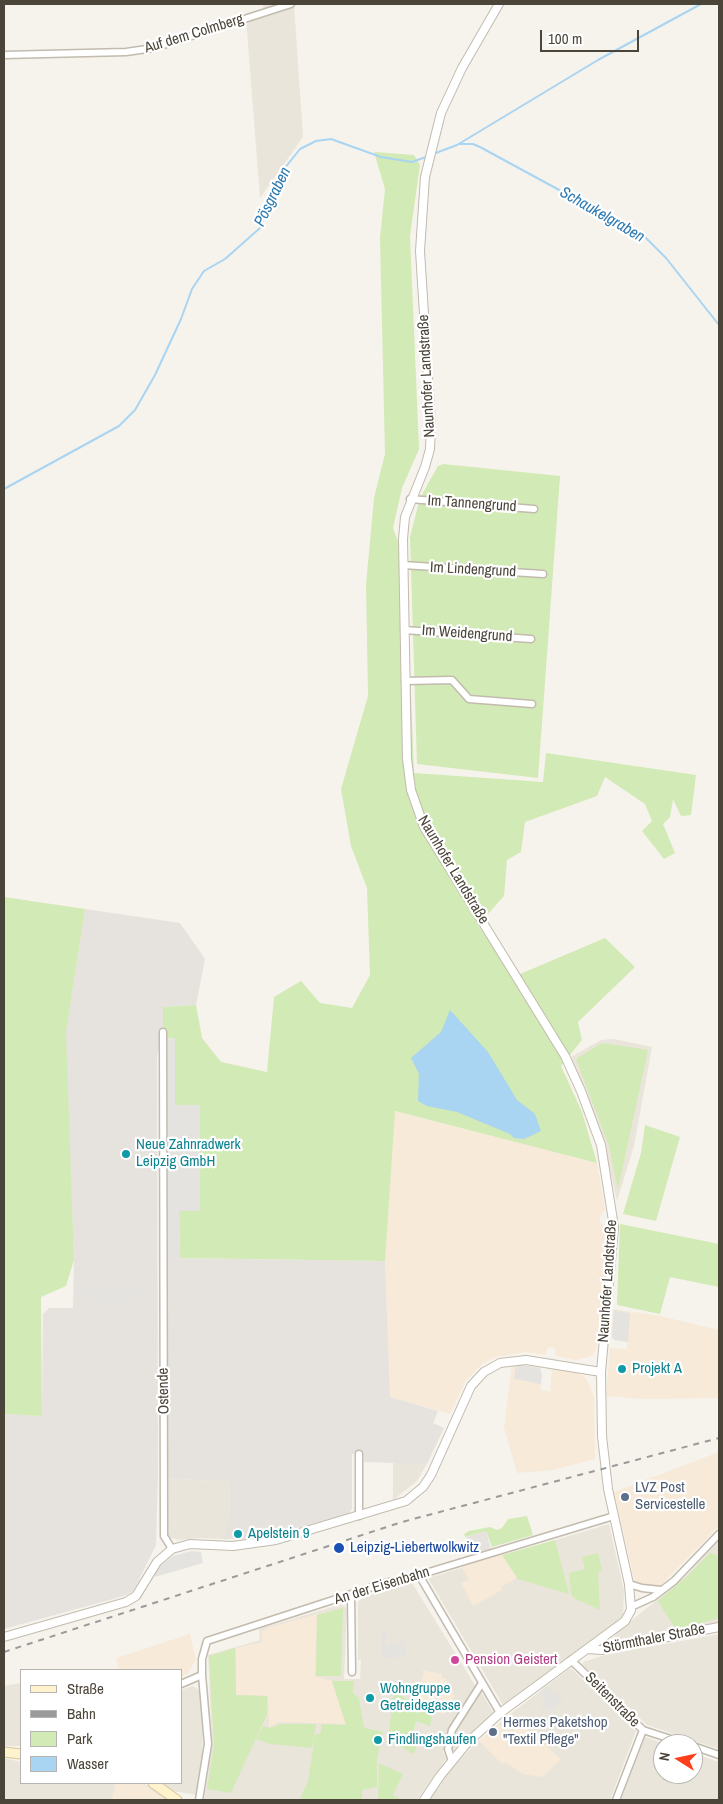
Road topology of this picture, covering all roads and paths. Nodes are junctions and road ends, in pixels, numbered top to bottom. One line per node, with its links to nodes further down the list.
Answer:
1 (291, 4): 3 (street, Auf dem Colmberg)
2 (499, 4): 4 (street, Naunhofer Landstraße)
3 (4, 55)
4 (410, 499): 5 (street, Im Tannengrund); 6 (street, Naunhofer Landstraße)
5 (534, 509)
6 (403, 566): 7 (street, Im Lindengrund); 8 (street, Naunhofer Landstraße)
7 (543, 574)
8 (404, 630): 9 (street, Im Weidengrund); 10 (street, Naunhofer Landstraße)
9 (531, 639)
10 (405, 681): 11 (street); 13 (street, Naunhofer Landstraße)
11 (532, 704)
12 (163, 1032): 18 (street, Ostende)
13 (601, 1372): 15 (street); 16 (street, Naunhofer Landstraße)
14 (359, 1454): 15 (street)
15 (359, 1516): 18 (street)
16 (614, 1516): 19 (street, An der Eisenbahn); 20 (street, Naunhofer Landstraße)
17 (719, 1534): 21 (street)
18 (172, 1549): 25 (street)
19 (419, 1575): 22 (street, An der Eisenbahn); 30 (street)
20 (629, 1584): 21 (street); 23 (street, Naunhofer Landstraße)
21 (663, 1590): 23 (street)
22 (352, 1595): 28 (street); 29 (street, An der Eisenbahn)
23 (631, 1607): 26 (street)
24 (719, 1627): 26 (street, Störmthaler Straße)
25 (4, 1637)
26 (588, 1649): 27 (street)
27 (571, 1660): 32 (street); 33 (street, Seitenstraße)
28 (352, 1672)
29 (202, 1676): 31 (street); 42 (street)
30 (482, 1683): 32 (street); 39 (street)
31 (182, 1684)
32 (500, 1713): 39 (street)
33 (642, 1730): 34 (street); 44 (street, Seitenstraße)
34 (655, 1734)
35 (703, 1749): 38 (street)
36 (4, 1752): 37 (main road)
37 (20, 1754)
38 (719, 1755)
39 (452, 1761): 43 (street)
40 (154, 1784): 41 (main road)
41 (175, 1799)
42 (199, 1800)
43 (424, 1800)
44 (616, 1800)

